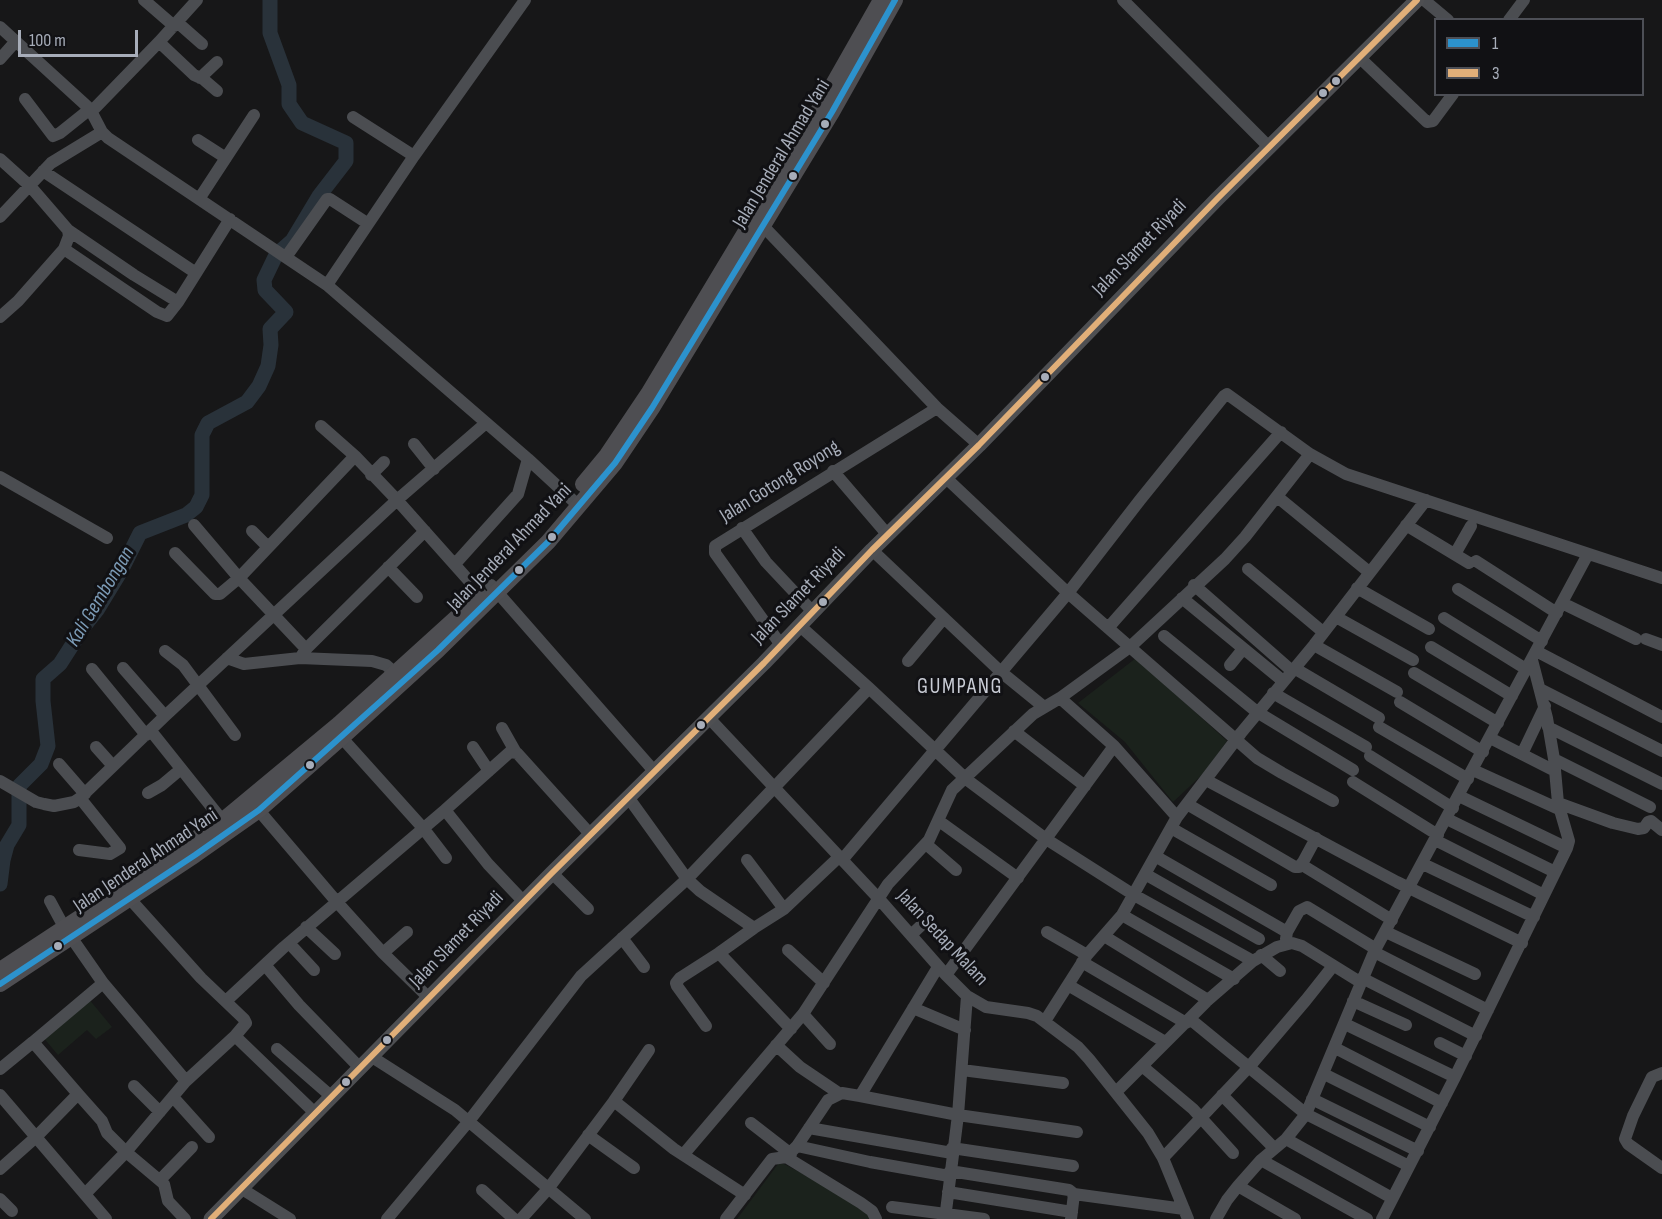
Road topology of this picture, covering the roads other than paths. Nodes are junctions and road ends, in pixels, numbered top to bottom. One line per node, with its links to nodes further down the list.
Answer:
1 (144, 0): 12 (street)
2 (197, 0): 12 (street)
3 (525, 0): 30 (street)
4 (881, 0): 39 (highway, Jalan Jenderal Ahmad Yani)
5 (894, 0): 39 (highway, Jalan Jenderal Ahmad Yani)
6 (1123, 0): 29 (street)
7 (1417, 0): 18 (main road, Jalan Slamet Riyadi)
8 (1424, 0): 10 (street)
9 (1524, 0): 11 (street)
10 (1446, 18)
11 (1510, 18)
12 (176, 24): 15 (street); 16 (street)
13 (0, 27): 14 (street)
14 (16, 41): 17 (street); 24 (street)
15 (159, 42): 20 (street); 24 (street)
16 (202, 44)
17 (0, 58)
18 (1360, 58): 22 (street); 29 (main road, Jalan Slamet Riyadi)
19 (217, 62): 20 (street)
20 (201, 78): 21 (street)
21 (217, 91)
22 (1452, 96)
23 (25, 99): 24 (street)
24 (92, 111): 27 (street)
25 (254, 115): 31 (street)
26 (353, 117): 30 (street)
27 (101, 130): 33 (street); 35 (street)
28 (198, 140): 31 (street)
29 (1270, 148): 52 (main road, Jalan Slamet Riyadi)
30 (414, 156): 38 (street)
31 (226, 158): 35 (street)
32 (0, 159): 34 (street)
33 (43, 171): 34 (street); 43 (street)
34 (30, 186): 36 (street); 40 (street)
35 (199, 199): 37 (street)
36 (0, 218)
37 (230, 219): 42 (street); 43 (street)
38 (367, 223): 42 (street); 44 (street)
39 (757, 224): 47 (street); 65 (highway, Jalan Jenderal Ahmad Yani)
40 (68, 230): 41 (street); 45 (street)
41 (64, 249): 45 (street); 46 (street)
42 (285, 256): 44 (street)
43 (196, 273): 45 (street)
44 (327, 285): 48 (street)
45 (178, 302)
46 (0, 317)
47 (938, 408): 52 (street); 58 (street, Jalan Gotong Royong)
48 (486, 423): 55 (street); 57 (street)
49 (321, 426): 54 (street)
50 (1281, 432): 53 (street); 88 (street); 99 (street)
51 (414, 444): 57 (street)
52 (979, 445): 61 (main road, Jalan Slamet Riyadi)
53 (1310, 454): 64 (street); 85 (street)
54 (355, 456): 59 (street); 74 (street)
55 (528, 459): 65 (street); 79 (street)
56 (384, 462): 59 (street)
57 (434, 469): 63 (street)
58 (833, 471): 69 (street, Jalan Gotong Royong); 72 (street)
59 (371, 475): 63 (street)
60 (0, 477): 73 (street)
61 (945, 477): 72 (main road, Jalan Slamet Riyadi); 88 (street)
62 (1280, 499): 82 (street)
63 (397, 500): 71 (street); 94 (street)
64 (1426, 500): 67 (street); 78 (street)
65 (576, 503): 89 (highway, Jalan Jenderal Ahmad Yani)
66 (194, 525): 83 (street)
67 (1406, 525): 77 (street); 82 (street)
68 (1471, 526): 77 (street)
69 (742, 528): 93 (street); 103 (street, Jalan Gotong Royong)
70 (252, 531): 74 (street)
71 (425, 531): 79 (street); 80 (street)
72 (887, 534): 75 (main road, Jalan Slamet Riyadi)
73 (106, 538)
74 (268, 547): 83 (street)
75 (872, 550): 93 (main road, Jalan Slamet Riyadi); 96 (street)
76 (175, 553): 83 (street)
77 (1455, 554): 92 (street)
78 (1588, 554): 84 (street); 92 (street)
79 (455, 564): 89 (street)
80 (388, 567): 90 (street); 110 (street)
81 (1248, 569): 101 (street)
82 (1369, 572): 86 (street)
83 (239, 578): 94 (street)
84 (1662, 578)
85 (1194, 585): 91 (street); 118 (street)
86 (1357, 588): 95 (street); 100 (street)
87 (1458, 589): 111 (street)
88 (1068, 593): 99 (street); 119 (street)
89 (489, 594): 120 (highway, Jalan Jenderal Ahmad Yani); 141 (highway, Jalan Jenderal Ahmad Yani); 157 (street)
90 (417, 597)
91 (1182, 598): 106 (street); 108 (street)
92 (1559, 608): 105 (street); 111 (street)
93 (813, 612): 98 (main road, Jalan Slamet Riyadi)
94 (273, 614): 110 (street); 112 (street)
95 (1336, 617): 101 (street); 113 (street)
96 (945, 618): 114 (street); 119 (street)
97 (1444, 618): 111 (street)
98 (800, 626): 103 (main road, Jalan Slamet Riyadi); 124 (street)
99 (1108, 628): 106 (street)
100 (1429, 629)
101 (1323, 632): 104 (street)
102 (1164, 636): 131 (street)
103 (781, 645): 134 (main road, Jalan Slamet Riyadi)
104 (1314, 645): 118 (street); 150 (street)
105 (1662, 645)
106 (1130, 647): 128 (street); 142 (street)
107 (1431, 647): 127 (street)
108 (1243, 649): 115 (street); 122 (street)
109 (165, 651): 123 (street)
110 (303, 653): 112 (street); 120 (street)
111 (1534, 655): 125 (street); 127 (street); 133 (street)
112 (227, 658): 123 (street)
113 (1413, 660)
114 (908, 661)
115 (1230, 665)
116 (123, 668): 132 (street)
117 (92, 669): 139 (street)
118 (1293, 670): 122 (street); 158 (street)
119 (1000, 672): 130 (street); 148 (street)
120 (395, 673): 170 (highway, Jalan Jenderal Ahmad Yani)
121 (1414, 673): 135 (street)
122 (1283, 681): 126 (street)
123 (199, 685): 132 (street); 140 (street)
124 (869, 687): 148 (street); 164 (street)
125 (1540, 689): 129 (street); 149 (street)
126 (1273, 693): 131 (street); 169 (street)
127 (1512, 696): 135 (street)
128 (1060, 698): 130 (street); 144 (street)
129 (1545, 706): 136 (street); 151 (street)
130 (1044, 707): 138 (street)
131 (1257, 712): 142 (street); 182 (street)
132 (165, 716): 139 (street)
133 (1662, 717)
134 (709, 718): 157 (main road, Jalan Slamet Riyadi); 164 (street, Jalan Sedap Malam)
135 (1498, 723): 143 (street)
136 (1548, 727): 153 (street); 162 (street)
137 (502, 728): 147 (street)
138 (1014, 731): 159 (street); 163 (street)
139 (148, 733): 154 (street); 155 (street)
140 (235, 735)
141 (342, 738): 170 (highway, Jalan Jenderal Ahmad Yani); 179 (street)
142 (1237, 738): 160 (street); 168 (street)
143 (1490, 738): 150 (street); 151 (street)
144 (1114, 746): 163 (street); 177 (street)
145 (96, 747): 154 (street)
146 (472, 747): 156 (street)
147 (515, 751): 156 (street); 181 (street)
148 (935, 751): 159 (street); 190 (street)
149 (1662, 751)
150 (1483, 752): 158 (street)
151 (1522, 754): 153 (street)
152 (59, 764): 166 (street)
153 (1555, 765): 172 (street); 173 (street)
154 (113, 766): 166 (street)
155 (181, 770): 165 (street); 178 (street)
156 (489, 771): 174 (street)
157 (654, 771): 167 (main road, Jalan Slamet Riyadi)
158 (1471, 775): 169 (street); 172 (street)
159 (966, 779): 176 (street); 184 (street)
160 (1206, 780): 171 (street); 183 (street)
161 (3, 783): 166 (street)
162 (1662, 784)
163 (1085, 786): 184 (street)
164 (776, 788): 190 (street, Jalan Sedap Malam); 199 (street)
165 (148, 793)
166 (83, 796): 187 (street)
167 (628, 797): 181 (main road, Jalan Slamet Riyadi); 199 (street)
168 (1333, 801)
169 (1456, 802): 175 (street); 186 (street)
170 (254, 804): 178 (highway, Jalan Jenderal Ahmad Yani); 207 (street)
171 (1187, 804): 177 (street); 183 (street)
172 (1560, 806): 180 (street); 186 (street)
173 (1650, 807)
174 (445, 810): 179 (street); 208 (street)
175 (1447, 819): 182 (street); 195 (street)
176 (939, 821): 185 (street); 198 (street)
177 (1174, 822): 188 (street); 200 (street)
178 (226, 826): 204 (highway, Jalan Jenderal Ahmad Yani); 217 (highway, Jalan Jenderal Ahmad Yani)
179 (423, 828): 189 (street); 207 (street)
180 (1662, 830)
181 (591, 835): 196 (main road, Jalan Slamet Riyadi)
182 (1437, 837): 192 (street); 203 (street)
183 (1316, 838): 201 (street)
184 (1046, 839): 198 (street); 202 (street)
185 (926, 844): 194 (street); 205 (street)
186 (1567, 848): 195 (street)
187 (80, 850)
188 (1155, 856): 197 (street); 224 (street)
189 (446, 858)
190 (840, 859): 205 (street, Jalan Sedap Malam); 210 (street)
191 (747, 860): 210 (street)
192 (1423, 864): 201 (street); 212 (street)
193 (1307, 868): 214 (street)
194 (956, 870)
195 (1555, 872): 203 (street)
196 (552, 873): 208 (main road, Jalan Slamet Riyadi); 209 (street)
197 (1145, 874): 202 (street); 225 (street)
198 (1018, 878): 240 (street)
199 (687, 879): 216 (street); 223 (street)
200 (1271, 885)
201 (1410, 888): 214 (street); 227 (street)
202 (1134, 895): 211 (street); 234 (street)
203 (1544, 895): 212 (street)
204 (130, 898): 217 (highway, Jalan Jenderal Ahmad Yani); 252 (street)
205 (880, 900): 221 (street, Jalan Sedap Malam); 246 (street)
206 (50, 901): 217 (street)
207 (336, 901): 215 (street); 230 (street)
208 (524, 902): 250 (main road, Jalan Slamet Riyadi)
209 (588, 909)
210 (784, 909): 216 (street)
211 (1122, 915): 222 (street); 243 (street)
212 (1534, 917): 227 (street)
213 (929, 918): 221 (street)
214 (1392, 921): 220 (street)
215 (306, 927): 226 (street); 232 (street)
216 (754, 928): 231 (street)
217 (67, 932): 239 (highway, Jalan Jenderal Ahmad Yani); 245 (street); 247 (highway, Jalan Jenderal Ahmad Yani)
218 (407, 932): 230 (street)
219 (1047, 932): 233 (street)
220 (1386, 932): 229 (street); 242 (street)
221 (911, 935): 240 (street, Jalan Sedap Malam)
222 (1104, 936): 233 (street); 251 (street)
223 (622, 938): 237 (street); 303 (street)
224 (1286, 938): 229 (street); 234 (street); 236 (street)
225 (1259, 939)
226 (289, 943): 235 (street); 238 (street)
227 (1522, 943): 255 (street)
228 (788, 950): 246 (street)
229 (1375, 951): 244 (street); 255 (street)
230 (383, 953): 250 (street)
231 (719, 953): 261 (street); 262 (street)
232 (335, 954)
233 (1084, 958): 248 (street); 258 (street)
234 (1257, 958): 241 (street); 243 (street)
235 (265, 965): 252 (street); 278 (street)
236 (1333, 966): 244 (street); 277 (street)
237 (644, 967)
238 (314, 969)
239 (0, 970)
240 (942, 971): 249 (street, Jalan Sedap Malam); 254 (street)
241 (1280, 971)
242 (1475, 974)
243 (1234, 979): 251 (street)
244 (1361, 980): 253 (street); 265 (street)
245 (103, 983): 266 (street); 284 (street)
246 (824, 983): 256 (street)
247 (0, 984)
248 (1068, 985): 257 (street); 267 (street)
249 (968, 996): 257 (street, Jalan Sedap Malam); 263 (street)
250 (429, 998): 275 (main road, Jalan Slamet Riyadi)
251 (1208, 1000): 258 (street)
252 (226, 1001): 264 (street)
253 (1353, 1001): 259 (street); 260 (street)
254 (913, 1008): 263 (street); 292 (street)
255 (1488, 1010): 265 (street)
256 (803, 1014): 262 (street); 269 (street)
257 (1045, 1021): 287 (street, Jalan Sedap Malam)
258 (1188, 1021): 267 (street); 277 (street)
259 (1345, 1024): 271 (street); 283 (street)
260 (1406, 1025)
261 (706, 1026)
262 (791, 1029): 270 (street)
263 (965, 1030): 280 (street)
264 (235, 1036): 284 (street); 299 (street)
265 (1476, 1036): 274 (street)
266 (33, 1042): 279 (street); 288 (street)
267 (1165, 1042): 276 (street)
268 (1440, 1043): 274 (street)
269 (830, 1044)
270 (776, 1045): 289 (street); 319 (street)
271 (1335, 1048): 282 (street); 297 (street)
272 (278, 1049): 294 (street)
273 (649, 1050): 296 (street)
274 (1466, 1056): 283 (street)
275 (372, 1057): 278 (main road, Jalan Slamet Riyadi); 303 (street)
276 (1142, 1066): 287 (street); 302 (street)
277 (1249, 1067): 291 (street); 300 (street)
278 (360, 1068): 294 (main road, Jalan Slamet Riyadi)
279 (0, 1069)
280 (962, 1070): 285 (street); 301 (street)
281 (1662, 1073): 325 (street)
282 (1324, 1074): 295 (street); 305 (street)
283 (1455, 1077): 297 (street)
284 (186, 1081): 293 (street)
285 (1063, 1083)
286 (134, 1086): 298 (street)
287 (1116, 1091): 320 (street, Jalan Sedap Malam)
288 (78, 1094): 309 (street); 316 (street)
289 (840, 1094): 292 (street); 306 (street)
290 (0, 1095): 309 (street)
291 (1222, 1095): 302 (street); 313 (street)
292 (860, 1096): 301 (street)
293 (172, 1097): 298 (street); 310 (street)
294 (332, 1097): 299 (main road, Jalan Slamet Riyadi)
295 (1312, 1100): 300 (street); 315 (street)
296 (614, 1101): 308 (street); 319 (street)
297 (1442, 1103): 305 (street)
298 (160, 1112): 316 (street)
299 (315, 1114): 330 (main road, Jalan Slamet Riyadi)
300 (1306, 1114): 311 (street); 323 (street)
301 (958, 1115): 307 (street); 314 (street)
302 (1201, 1118): 318 (street); 320 (street)
303 (469, 1121): 331 (street); 348 (street)
304 (751, 1123): 317 (street)
305 (1430, 1127): 315 (street)
306 (809, 1128): 314 (street); 317 (street)
307 (1077, 1132)
308 (588, 1135): 324 (street); 331 (street)
309 (36, 1137): 326 (street); 334 (street)
310 (209, 1137)
311 (1286, 1139): 313 (street); 337 (street)
312 (192, 1147): 328 (street)
313 (1274, 1148): 321 (street)
314 (952, 1150): 322 (street); 327 (street)
315 (1418, 1151): 323 (street)
316 (126, 1152): 328 (street); 334 (street)
317 (791, 1152): 327 (street); 336 (street); 353 (street)
318 (1233, 1153)
319 (683, 1155): 336 (street)
320 (1163, 1158): 341 (street, Jalan Sedap Malam)
321 (1261, 1160): 329 (street); 357 (street)
322 (1073, 1166)
323 (1410, 1166): 337 (street)
324 (634, 1168)
325 (1662, 1168)
326 (0, 1169)
327 (950, 1173): 333 (street); 335 (street)
328 (160, 1180): 346 (street)
329 (1238, 1186): 355 (street); 356 (street)
330 (242, 1189): 345 (street); 347 (main road, Jalan Slamet Riyadi)
331 (548, 1189): 350 (street); 351 (street)
332 (482, 1190): 349 (street)
333 (948, 1192): 342 (street); 343 (street)
334 (85, 1194): 344 (street)
335 (1074, 1194): 341 (street); 342 (street)
336 (745, 1195): 352 (street)
337 (1392, 1198): 358 (street)
338 (0, 1199): 340 (street)
339 (892, 1207): 343 (street)
340 (12, 1211)
341 (1186, 1214)
342 (1071, 1215)
343 (945, 1216): 354 (street)
344 (104, 1218)
345 (285, 1218)
346 (185, 1219)
347 (211, 1219)
348 (387, 1219)
349 (514, 1219)
350 (521, 1219)
351 (585, 1219)
352 (726, 1219)
353 (876, 1219)
354 (984, 1219)
355 (1218, 1219)
356 (1295, 1219)
357 (1367, 1219)
358 (1382, 1219)

